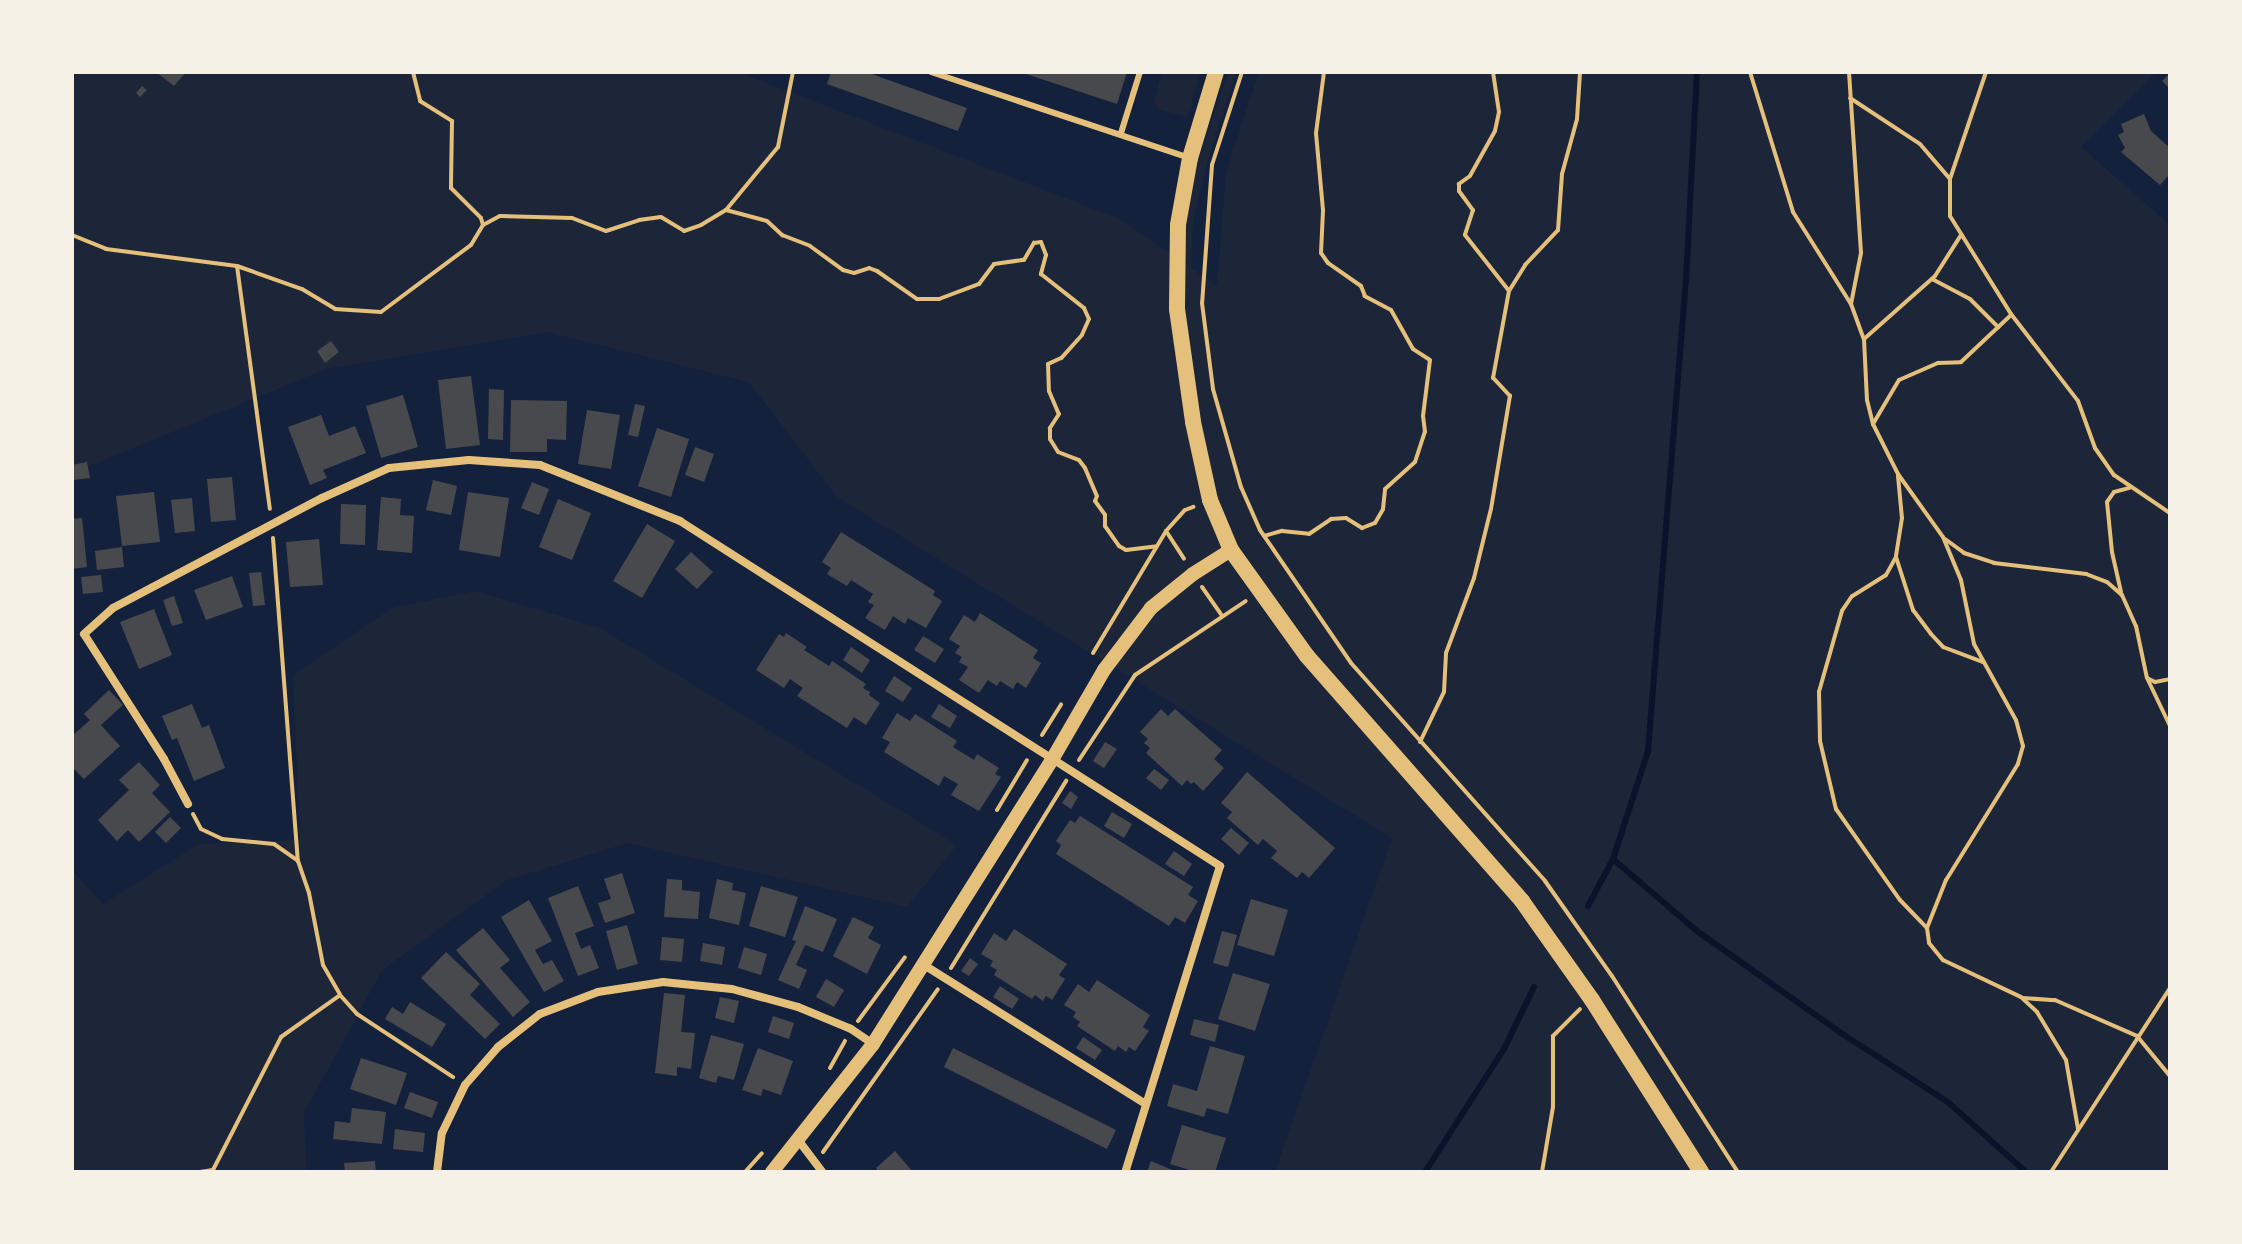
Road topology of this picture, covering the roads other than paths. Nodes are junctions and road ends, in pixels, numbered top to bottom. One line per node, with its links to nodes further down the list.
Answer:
1 (931, 72): 4 (lane)
2 (1140, 72): 4 (lane)
3 (1216, 72): 5 (main road)
4 (1121, 133): 5 (lane)
5 (1190, 158): 6 (main road)
6 (1231, 550): 7 (street); 17 (main road)
7 (1053, 758): 8 (street); 9 (street); 11 (street)
8 (188, 804)
9 (924, 965): 10 (street); 11 (street)
10 (873, 1044): 12 (street); 13 (street)
11 (1144, 1103): 16 (street)
12 (799, 1141): 14 (street); 15 (street)
13 (437, 1172)
14 (772, 1172)
15 (822, 1172)
16 (1125, 1172)
17 (1701, 1172)

